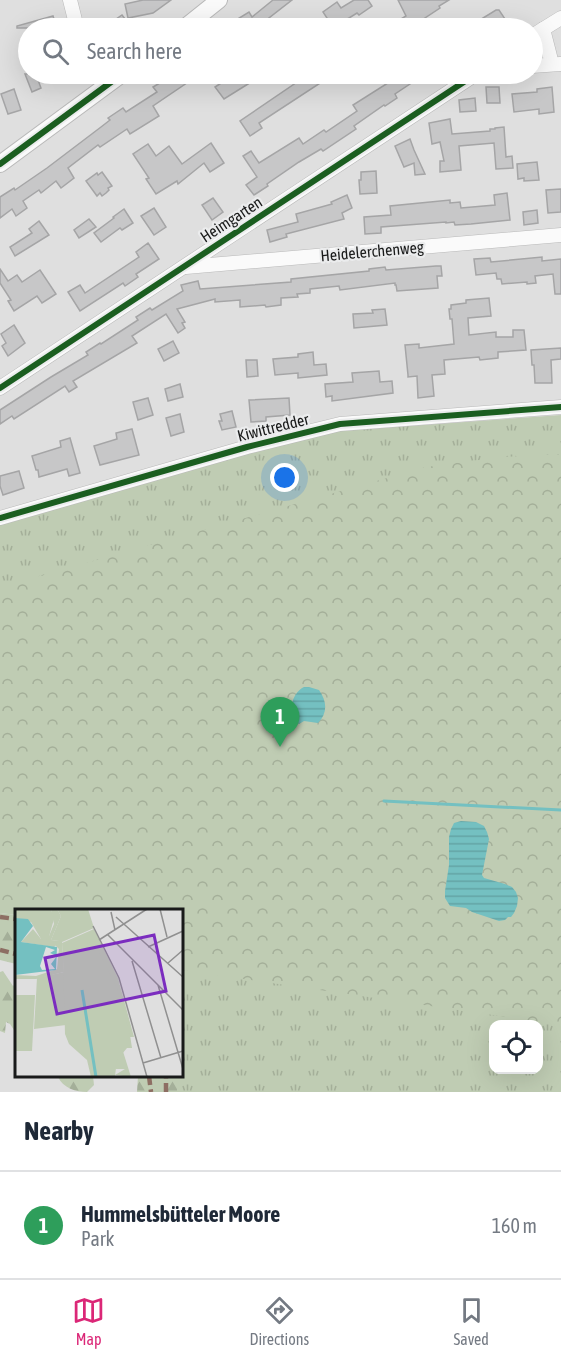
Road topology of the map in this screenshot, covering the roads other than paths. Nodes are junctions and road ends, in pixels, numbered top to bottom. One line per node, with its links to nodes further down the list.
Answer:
1 (70, 0): 3 (street)
2 (219, 0): 4 (main road)
3 (74, 18)
4 (196, 18)
5 (561, 18): 6 (street)
6 (543, 30)
7 (543, 41): 8 (street)
8 (557, 64)
9 (96, 84): 11 (main road)
10 (461, 84): 13 (street, Heimgarten)
11 (0, 164)
12 (561, 236): 13 (street, Heidelerchenweg)
13 (183, 267): 14 (street, Heimgarten)
14 (0, 388)
15 (561, 407): 16 (street, Kiwittredder)
16 (0, 518)

